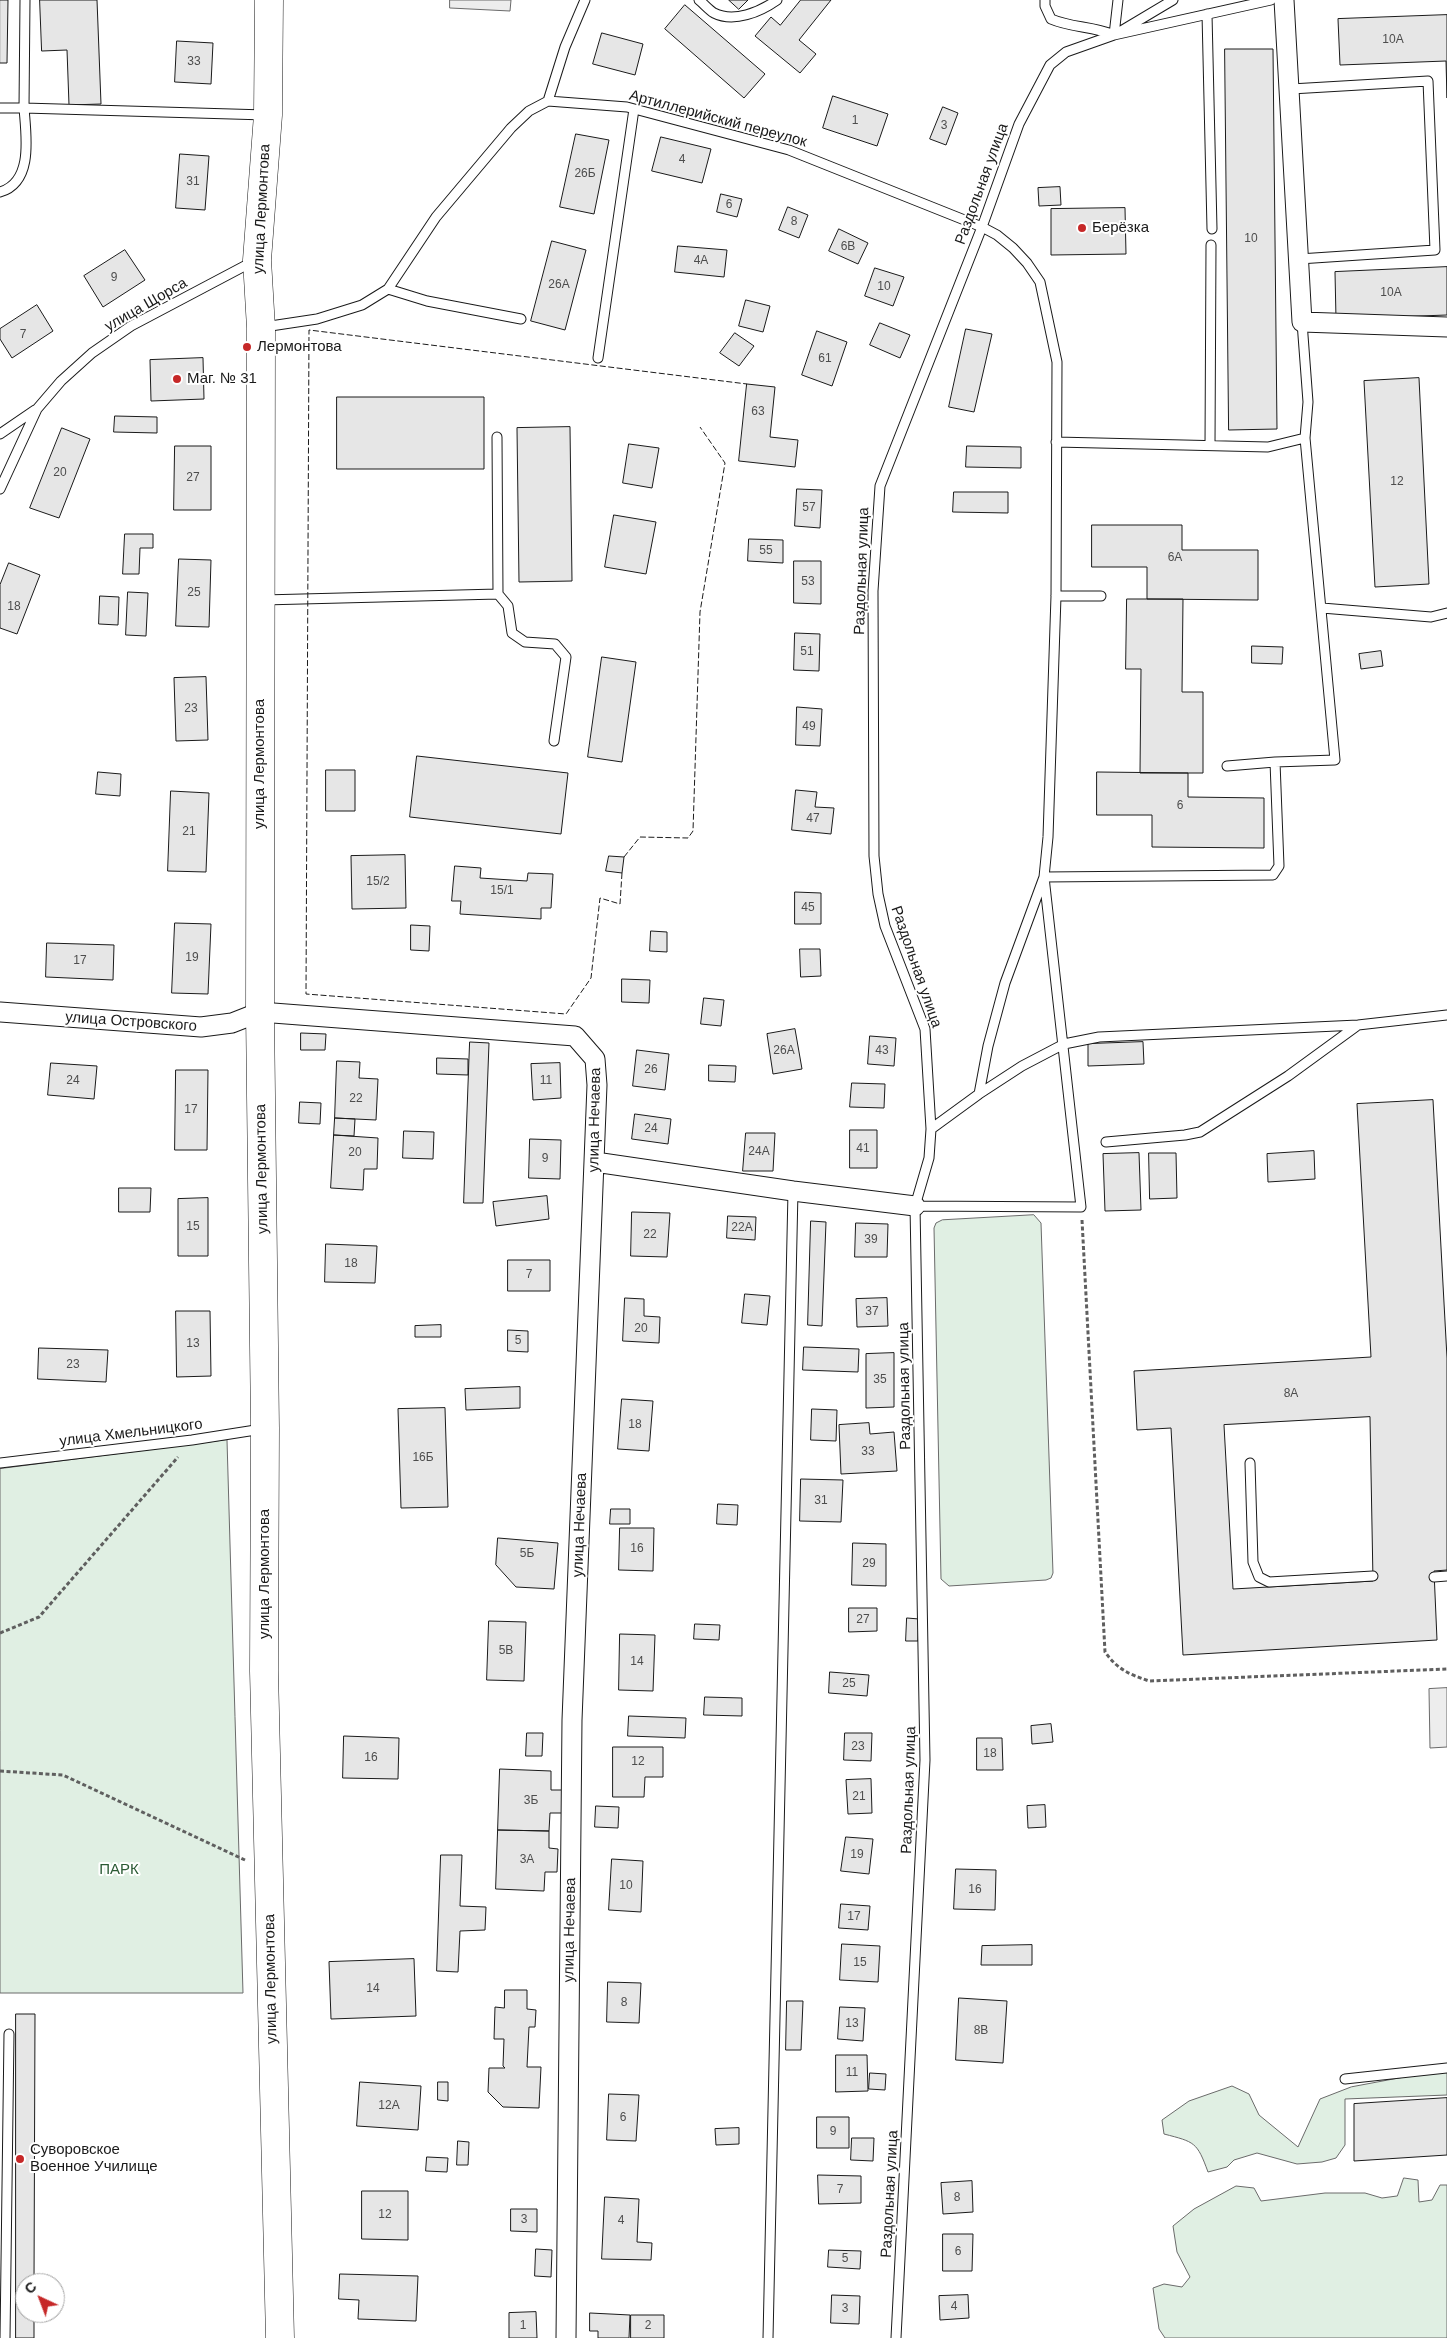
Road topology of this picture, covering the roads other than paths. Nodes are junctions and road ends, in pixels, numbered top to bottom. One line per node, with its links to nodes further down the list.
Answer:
1 (25, 0): 16 (lane)
2 (269, 0): 18 (main road, улица Лермонтова)
3 (585, 0): 14 (lane)
4 (699, 0): 5 (lane)
5 (777, 0)
6 (1046, 0): 12 (lane)
7 (1118, 0): 12 (lane)
8 (1173, 0): 12 (lane)
9 (1271, 0): 11 (lane)
10 (1284, 0): 13 (street)
11 (1207, 14): 12 (lane); 21 (lane)
12 (1114, 35): 20 (lane, Раздольная улица)
13 (1291, 89): 24 (street); 24 (lane)
14 (548, 101): 17 (lane, Артиллерийский переулок); 25 (lane)
15 (0, 108): 16 (lane)
16 (24, 108): 18 (lane); 19 (lane)
17 (634, 109): 20 (lane, Артиллерийский переулок); 30 (lane)
18 (268, 115): 23 (main road, улица Лермонтова)
19 (0, 192)
20 (982, 227): 35 (lane, Артиллерийский переулок); 54 (lane, Раздольная улица)
21 (1212, 229)
22 (1211, 245): 36 (lane)
23 (257, 260): 29 (main road, улица Лермонтова); 31 (lane, улица Щорса)
24 (1299, 260): 27 (street)
25 (388, 289): 26 (lane); 29 (lane)
26 (521, 319)
27 (1302, 322): 28 (street); 34 (lane)
28 (1447, 327)
29 (261, 328): 41 (main road, улица Лермонтова)
30 (598, 358)
31 (36, 409): 32 (lane); 37 (lane, улица Щорса)
32 (0, 434)
33 (497, 437): 38 (lane)
34 (1305, 438): 36 (lane); 42 (lane)
35 (1056, 442): 36 (lane); 39 (lane, Артиллерийский переулок)
36 (1210, 445)
37 (0, 489)
38 (498, 594): 41 (lane); 44 (lane)
39 (1056, 596): 40 (lane); 47 (lane, Артиллерийский переулок)
40 (1101, 596)
41 (261, 600): 49 (main road, улица Лермонтова)
42 (1322, 608): 43 (lane); 45 (lane)
43 (1447, 613)
44 (554, 741)
45 (1275, 762): 46 (lane); 47 (lane)
46 (1227, 766)
47 (1044, 876): 52 (lane); 53 (lane)
48 (0, 1012): 49 (street, улица Островского)
49 (260, 1012): 56 (street, улица Нечаева); 59 (main road, улица Лермонтова)
50 (1447, 1014): 51 (lane)
51 (1358, 1025): 52 (lane); 55 (lane)
52 (1064, 1044): 53 (lane); 58 (lane)
53 (979, 1094): 54 (lane)
54 (931, 1129): 58 (lane, Раздольная улица)
55 (1106, 1142)
56 (595, 1162): 57 (street); 70 (street, улица Нечаева)
57 (793, 1191): 58 (street); 71 (lane)
58 (916, 1206): 72 (lane, Раздольная улица)
59 (265, 1428): 60 (lane, улица Хмельницкого); 69 (main road, улица Лермонтова)
60 (0, 1463)
61 (1250, 1463): 62 (lane)
62 (1372, 1576)
63 (1447, 1576): 64 (lane)
64 (1434, 1577)
65 (9, 2034): 68 (lane)
66 (1447, 2068): 67 (lane)
67 (1345, 2079)
68 (5, 2338)
69 (280, 2338)
70 (566, 2338)
71 (768, 2338)
72 (896, 2338)

